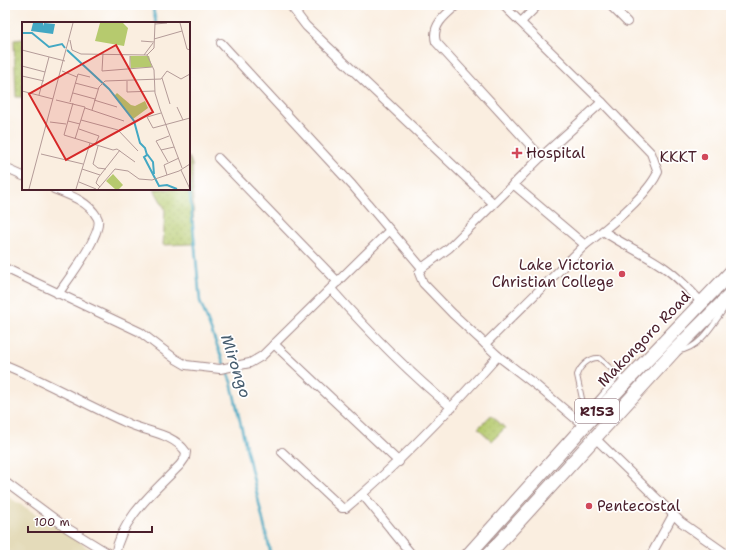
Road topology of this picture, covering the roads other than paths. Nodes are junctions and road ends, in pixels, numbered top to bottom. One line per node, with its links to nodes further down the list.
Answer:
1 (290, 5): 16 (street)
2 (457, 5): 10 (street)
3 (503, 5): 6 (street)
4 (538, 5): 6 (street)
5 (610, 5): 7 (street)
6 (520, 22): 9 (street)
7 (627, 22)
8 (221, 43): 17 (street)
9 (602, 102): 10 (street); 18 (street)
10 (540, 157): 14 (street)
11 (218, 158): 23 (street)
12 (5, 168): 13 (street)
13 (22, 176)
14 (514, 184): 16 (street); 19 (street)
15 (56, 190): 25 (street)
16 (493, 203): 21 (street)
17 (390, 230): 21 (street); 23 (street)
18 (603, 231): 19 (street); 28 (street)
19 (585, 245): 30 (street)
20 (5, 268): 25 (street)
21 (422, 268): 30 (street)
22 (731, 272): 28 (main road, Makongoro Road / R153)
23 (338, 282): 24 (street)
24 (331, 289): 29 (street); 35 (street)
25 (58, 294): 29 (street)
26 (731, 294): 31 (main road, Makongoro Road / R153)
27 (731, 297): 31 (lane)
28 (701, 302): 34 (main road, Makongoro Road / R153)
29 (274, 344): 39 (street)
30 (485, 344): 32 (street)
31 (674, 351): 37 (main road, Makongoro Road / R153)
32 (498, 356): 35 (street); 36 (street)
33 (5, 365): 44 (street)
34 (622, 379): 36 (main road, Makongoro Road / R153); 36 (lane)
35 (452, 408): 39 (street)
36 (583, 420): 46 (main road, Makongoro Road / R153)
37 (595, 438): 42 (street); 47 (main road, Makongoro Road / R153)
38 (282, 452): 41 (street)
39 (399, 462): 41 (street)
40 (5, 482): 43 (street)
41 (363, 495): 45 (street)
42 (673, 515): 48 (street); 49 (street)
43 (111, 555)
44 (115, 555)
45 (412, 555)
46 (468, 555)
47 (488, 555)
48 (651, 555)
49 (728, 555)

